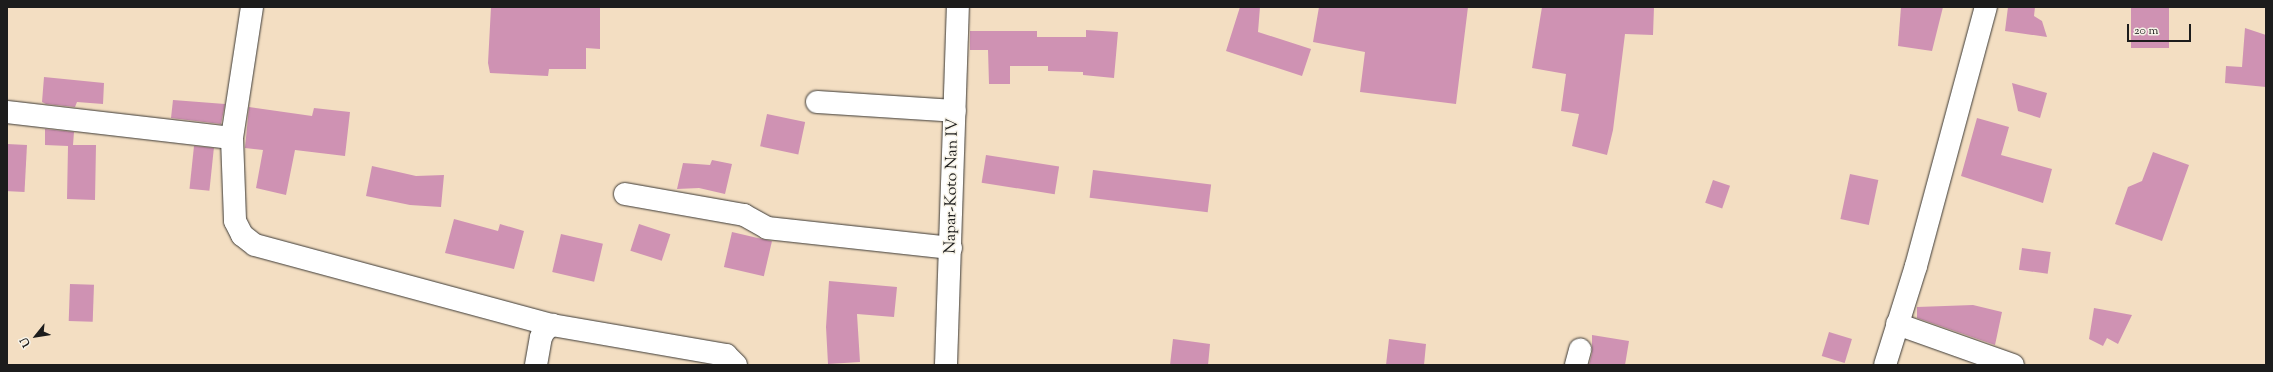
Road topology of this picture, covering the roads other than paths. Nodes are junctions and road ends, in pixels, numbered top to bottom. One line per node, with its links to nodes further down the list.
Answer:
1 (252, 7): 7 (street)
2 (958, 7): 5 (street, Napar-Koto Nan IV)
3 (1986, 7): 10 (street)
4 (816, 102): 5 (street)
5 (954, 111): 9 (street, Napar-Koto Nan IV)
6 (7, 112): 7 (street)
7 (232, 138): 11 (street)
8 (625, 194): 9 (street)
9 (951, 248): 14 (street, Napar-Koto Nan IV)
10 (1897, 324): 15 (street); 16 (street)
11 (552, 325): 12 (street); 13 (street)
12 (536, 365)
13 (736, 365)
14 (946, 365)
15 (1885, 365)
16 (2013, 365)

